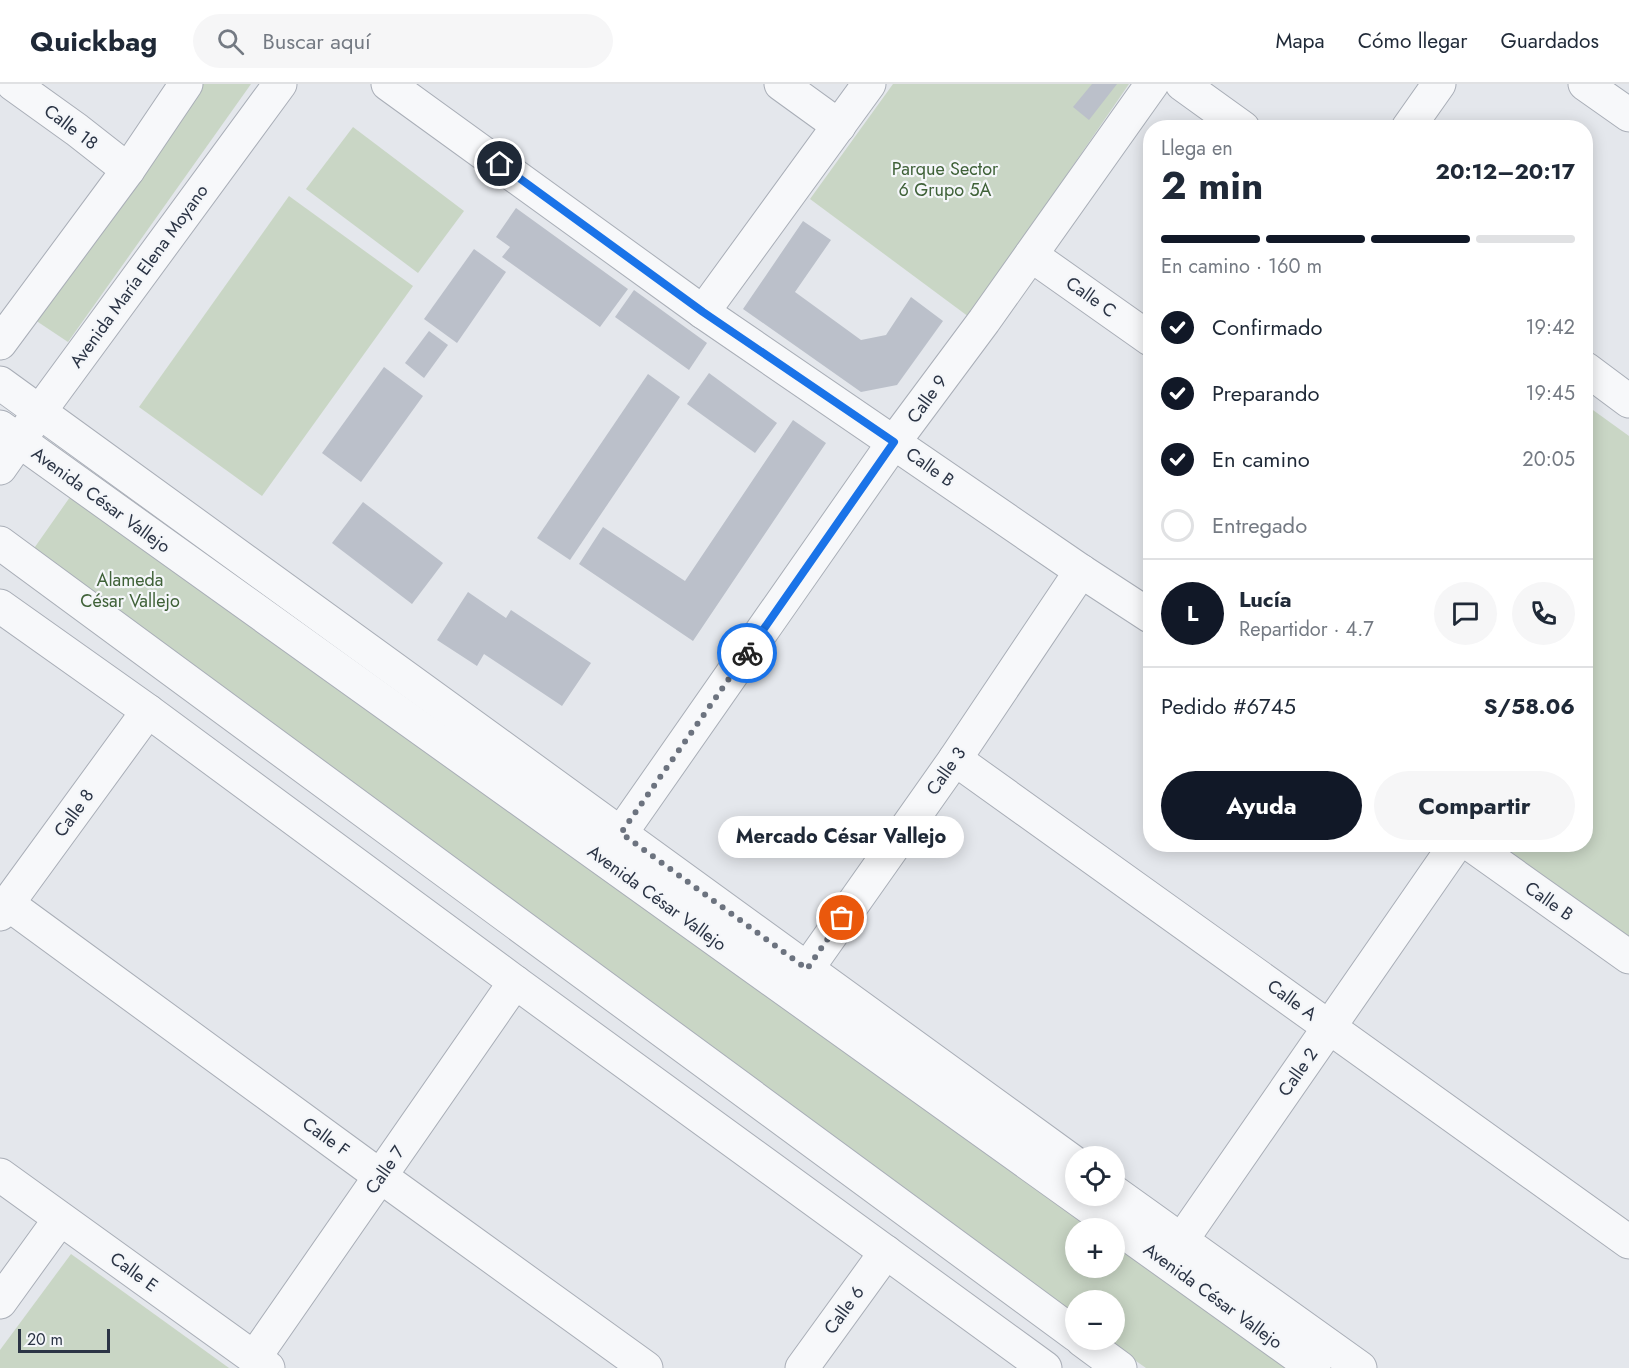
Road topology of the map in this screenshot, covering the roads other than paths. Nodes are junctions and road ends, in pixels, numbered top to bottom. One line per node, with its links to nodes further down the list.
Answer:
1 (13, 84): 15 (street, Calle 18)
2 (186, 84): 15 (street)
3 (279, 84): 23 (street, Avenida María Elena Moyano)
4 (388, 84): 17 (street, Calle B)
5 (781, 84): 14 (street)
6 (869, 84): 14 (street)
7 (1152, 84): 16 (street, Calle 9)
8 (1182, 84): 12 (street)
9 (1439, 84): 13 (street)
10 (1585, 84): 11 (street)
11 (1629, 115)
12 (1232, 120)
13 (1414, 120)
14 (839, 126): 17 (street)
15 (128, 170): 19 (street)
16 (1030, 255): 18 (street, Calle C); 25 (street, Calle 9)
17 (703, 312): 25 (street, Calle B)
18 (1143, 334)
19 (0, 343)
20 (1593, 374): 22 (street)
21 (0, 383): 23 (street, Avenida César Vallejo)
22 (1629, 401)
23 (40, 411): 24 (street, Avenida María Elena Moyano); 33 (street, Avenida César Vallejo)
24 (10, 434): 26 (street, Avenida María Elena Moyano); 57 (street, Avenida César Vallejo)
25 (894, 442): 28 (street, Calle B); 33 (street, Calle 9)
26 (0, 468)
27 (0, 543): 50 (street)
28 (1081, 571): 30 (street, Calle B); 32 (street, Calle 3)
29 (0, 606): 31 (street)
30 (1143, 611)
31 (148, 711): 36 (street, Calle 8); 39 (street)
32 (955, 759): 38 (street, Calle 3); 40 (street, Calle A)
33 (621, 833): 38 (street, Avenida César Vallejo)
34 (1450, 852): 40 (street, Calle 2)
35 (1481, 852): 37 (street, Calle B)
36 (4, 909): 43 (street, Calle F)
37 (1629, 957)
38 (807, 969): 41 (street, Avenida César Vallejo)
39 (515, 982): 43 (street, Calle 7); 48 (street)
40 (1329, 1027): 46 (street, Calle 2); 47 (street, Calle A)
41 (1065, 1156)
42 (0, 1175): 45 (street, Calle E)
43 (381, 1176): 52 (street, Calle 7); 53 (street, Calle F)
44 (1125, 1200): 46 (street, Avenida César Vallejo)
45 (60, 1219): 49 (street); 52 (street, Calle E)
46 (1181, 1240): 58 (street, Avenida César Vallejo)
47 (1629, 1242)
48 (886, 1252): 54 (street, Calle 6); 55 (street)
49 (0, 1302)
50 (1065, 1327)
51 (1096, 1350): 56 (street)
52 (261, 1363)
53 (646, 1368)
54 (802, 1368)
55 (1045, 1368)
56 (1120, 1368)
57 (1314, 1368)
58 (1360, 1368)

